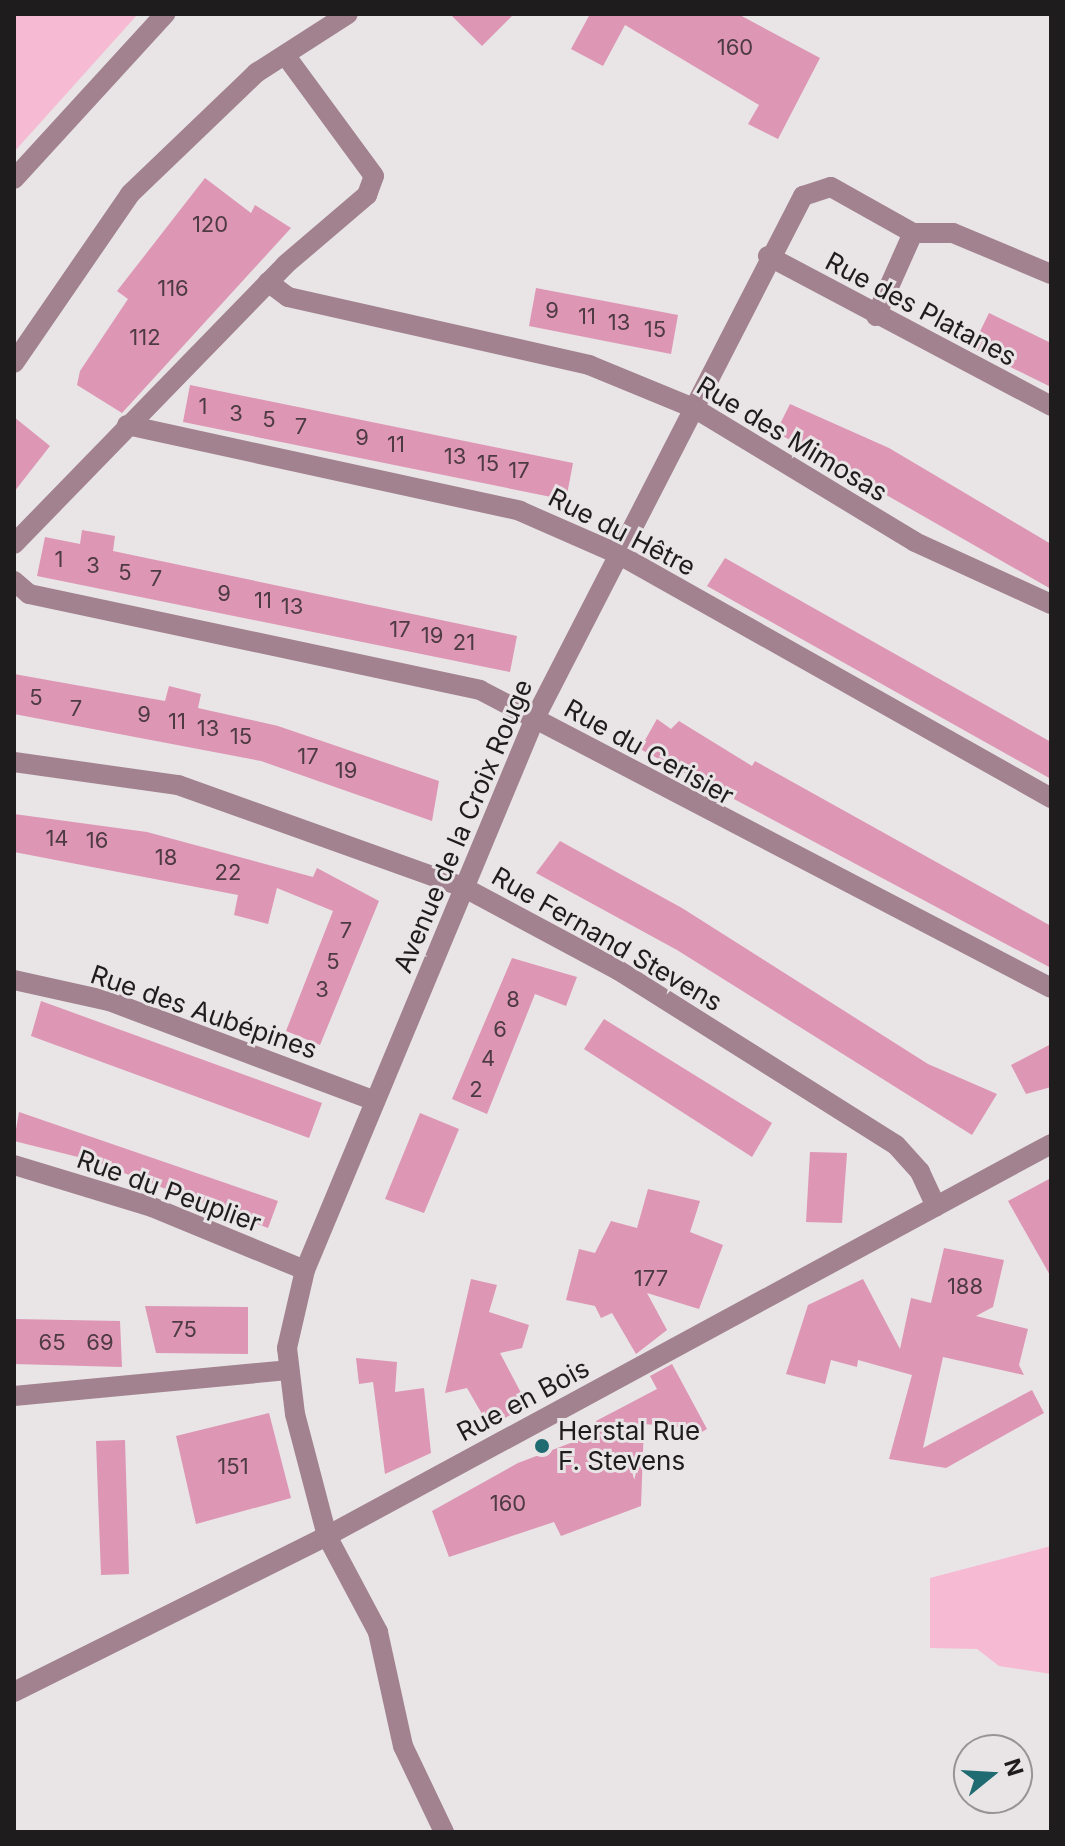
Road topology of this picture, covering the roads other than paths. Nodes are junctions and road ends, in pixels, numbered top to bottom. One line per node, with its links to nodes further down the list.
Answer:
1 (165, 14): 4 (street)
2 (348, 14): 3 (street)
3 (286, 56): 8 (street); 10 (street)
4 (14, 179)
5 (913, 233): 6 (street, Avenue de la Croix Rouge); 7 (street); 9 (street)
6 (768, 256): 9 (street, Rue des Platanes); 12 (street, Avenue de la Croix Rouge)
7 (1051, 274)
8 (268, 282): 12 (street, Rue des Mimosas); 13 (street)
9 (876, 316): 11 (street, Rue des Platanes)
10 (14, 363)
11 (1051, 406)
12 (694, 408): 15 (street, Avenue de la Croix Rouge); 17 (street, Rue des Mimosas)
13 (127, 425): 14 (street); 15 (street, Rue du Hêtre)
14 (14, 544)
15 (618, 554): 18 (street, Avenue de la Croix Rouge); 20 (street, Rue du Hêtre)
16 (14, 581): 18 (street, Rue du Cerisier)
17 (1051, 604)
18 (535, 718): 21 (street, Avenue de la Croix Rouge); 23 (street, Rue du Cerisier)
19 (14, 762): 21 (street, Rue Fernand Stevens)
20 (1051, 798)
21 (463, 887): 24 (street, Avenue de la Croix Rouge); 27 (street, Rue Fernand Stevens)
22 (14, 980): 24 (street, Rue des Aubépines)
23 (1051, 988)
24 (375, 1101): 28 (street, Avenue de la Croix Rouge)
25 (1051, 1144): 27 (street, Rue en Bois)
26 (14, 1165): 28 (street, Rue du Peuplier)
27 (936, 1207): 31 (street, Rue en Bois)
28 (305, 1270): 29 (street, Avenue de la Croix Rouge)
29 (288, 1370): 30 (street); 31 (street, Avenue de la Croix Rouge)
30 (14, 1396)
31 (327, 1536): 32 (street, Rue en Bois); 33 (street, Avenue de la Croix Rouge)
32 (14, 1692)
33 (444, 1832)

